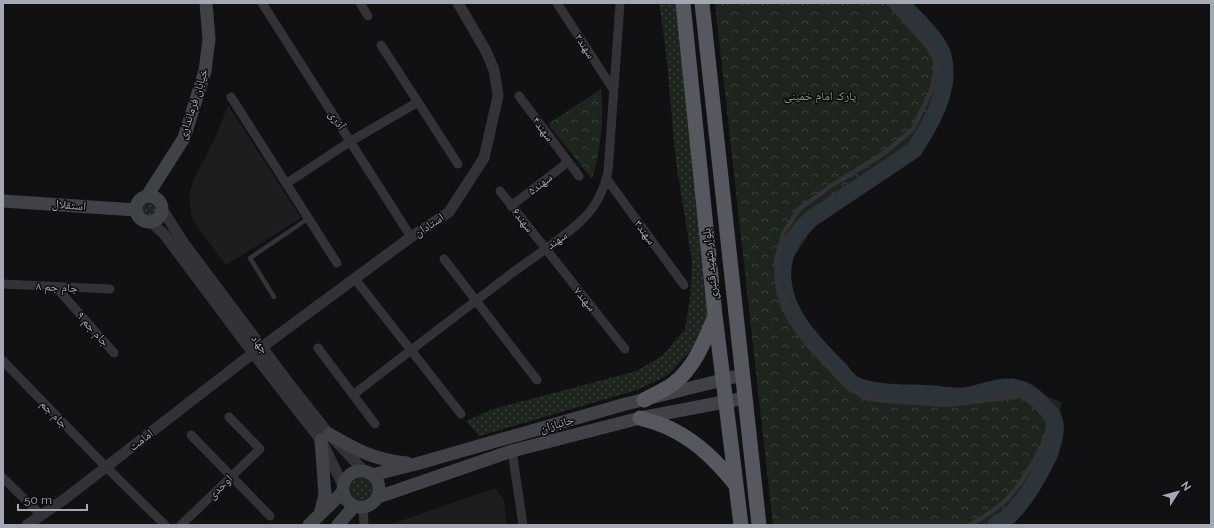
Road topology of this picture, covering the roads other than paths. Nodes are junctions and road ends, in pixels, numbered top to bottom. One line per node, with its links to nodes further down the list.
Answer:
1 (206, 3): 23 (main road, خیابان فرمانداری)
2 (262, 3): 16 (street, آذری)
3 (360, 3): 10 (street)
4 (458, 3): 30 (street, استادان)
5 (557, 3): 12 (street, سهند۲)
6 (620, 3): 12 (street, سهند)
7 (683, 3): 41 (highway, بلوار شهید قنبری)
8 (702, 3): 48 (highway, بلوار شهید قنبری)
9 (889, 3): 85 (lane)
10 (368, 16)
11 (381, 45): 15 (street)
12 (613, 89): 20 (street, سهند)
13 (519, 96): 17 (street, سهند۴)
14 (231, 97): 21 (street)
15 (418, 102): 16 (street); 18 (street)
16 (351, 141): 21 (street); 30 (street, آذری)
17 (568, 162): 19 (street, سهند۴); 25 (street, سهند۵)
18 (458, 164)
19 (579, 176)
20 (606, 178): 31 (street, سهند); 36 (street, سهند۳)
21 (287, 183): 28 (street)
22 (500, 191): 25 (street, سهند۶)
23 (147, 196): 26 (main road); 27 (main road)
24 (3, 201): 27 (main road, استقلال)
25 (511, 206): 31 (street, سهند۶)
26 (162, 209): 29 (main road); 44 (street, جهاد)
27 (136, 210): 29 (main road)
28 (309, 218): 33 (street); 39 (lane)
29 (151, 222): 44 (street, جهاد)
30 (411, 237): 34 (street, استادان)
31 (545, 249): 40 (street, سهند); 43 (street, سهند۷)
32 (444, 258): 40 (street)
33 (337, 263)
34 (355, 279): 44 (street, استادان); 45 (street)
35 (3, 284): 37 (street, جام جم ۸)
36 (684, 285)
37 (56, 288): 38 (street, جام جم ۸); 46 (street, جام جم ۹)
38 (110, 289)
39 (274, 297)
40 (476, 300): 45 (street, سهند); 50 (street)
41 (715, 315): 49 (highway, بلوار شهید قنبری); 53 (highway)
42 (318, 348): 51 (street)
43 (625, 349)
44 (258, 350): 62 (street, جهاد); 65 (street, امامت)
45 (410, 350): 51 (street, سهند); 56 (street)
46 (114, 353)
47 (3, 361): 65 (street, جام جم)
48 (742, 375): 49 (main road, جانبازان); 52 (highway, بلوار شهید قنبری)
49 (723, 378): 53 (main road, جانبازان); 54 (highway, بلوار شهید قنبری)
50 (537, 380)
51 (352, 395): 60 (street)
52 (745, 398): 54 (main road, جانبازان); 84 (highway, بلوار شهید قنبری)
53 (644, 400): 55 (main road, جانبازان)
54 (726, 401): 58 (main road, جانبازان); 69 (highway, بلوار شهید قنبری)
55 (622, 405): 59 (main road); 64 (main road, جانبازان)
56 (461, 414)
57 (229, 417): 67 (street, اوحدی)
58 (640, 418): 59 (main road, جانبازان); 69 (highway)
59 (624, 422): 63 (main road, جانبازان)
60 (375, 424)
61 (191, 435): 67 (street)
62 (325, 437): 64 (main road); 66 (street, جهاد); 70 (street, جهاد); 73 (main road)
63 (512, 451): 71 (main road, جانبازان); 82 (street)
64 (416, 464): 66 (main road, جانبازان)
65 (106, 467): 74 (street, امامت); 77 (street)
66 (369, 473): 70 (main road); 71 (main road)
67 (231, 476): 75 (street); 78 (street, اوحدی)
68 (3, 478): 74 (street)
69 (736, 485): 83 (highway, بلوار شهید قنبری)
70 (343, 488): 72 (main road); 73 (main road)
71 (378, 496): 72 (main road)
72 (358, 507): 80 (main road); 81 (street)
73 (320, 514): 79 (main road)
74 (41, 515): 76 (street, امامت)
75 (270, 516)
76 (28, 525)
77 (165, 525)
78 (181, 525)
79 (309, 525)
80 (338, 525)
81 (364, 525)
82 (523, 525)
83 (741, 525)
84 (759, 525)
85 (970, 525)

